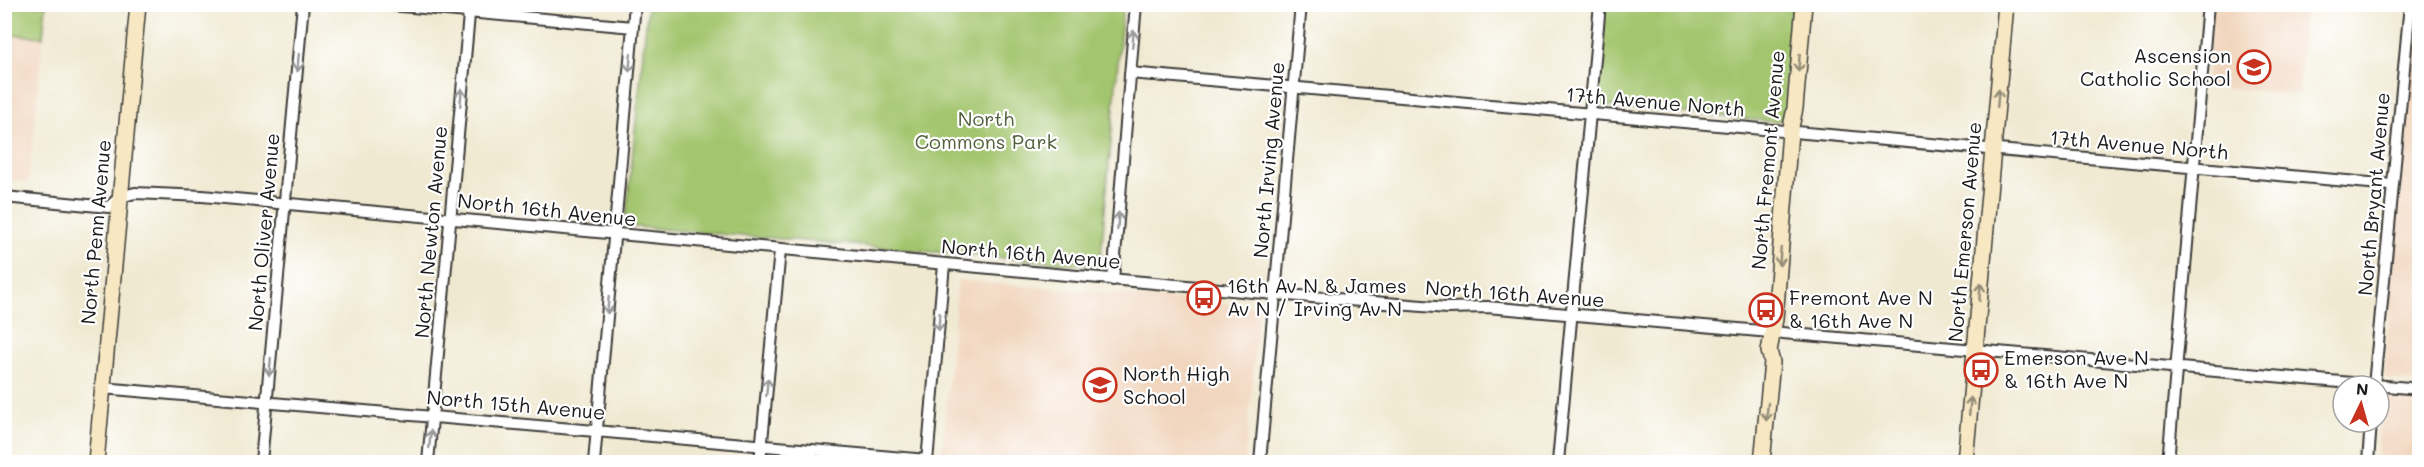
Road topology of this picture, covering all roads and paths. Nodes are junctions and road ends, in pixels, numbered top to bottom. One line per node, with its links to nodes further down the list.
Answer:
1 (138, 4): 22 (street, North Penn Avenue)
2 (303, 4): 23 (street, North Oliver Avenue, one-way to 23)
3 (379, 4): 12 (street)
4 (635, 4): 13 (street)
5 (1136, 4): 14 (street, one-way to 5)
6 (1301, 4): 15 (street, North Irving Avenue)
7 (1600, 4): 16 (street)
8 (1804, 4): 17 (street, North Fremont Avenue, one-way to 17)
9 (2006, 4): 18 (street, North Emerson Avenue, one-way to 9)
10 (2208, 4): 19 (street)
11 (2410, 4): 20 (street, North Bryant Avenue)
12 (469, 8): 13 (street); 24 (street, North Newton Avenue, one-way to 12)
13 (633, 27): 25 (street, one-way to 25)
14 (1130, 73): 15 (street, 17th Avenue North); 28 (street, one-way to 14)
15 (1294, 88): 16 (street, 17th Avenue North); 29 (street, North Irving Avenue)
16 (1590, 114): 17 (street, 17th Avenue North); 30 (street)
17 (1790, 132): 18 (street, 17th Avenue North); 31 (street, North Fremont Avenue, one-way to 31)
18 (1993, 151): 19 (street, 17th Avenue North); 32 (street, North Emerson Avenue, one-way to 18)
19 (2193, 167): 20 (street, 17th Avenue North); 33 (street)
20 (2392, 185): 34 (street, North Bryant Avenue)
21 (4, 197): 22 (street)
22 (120, 197): 23 (street, North 16th Avenue); 37 (street, North Penn Avenue)
23 (285, 204): 24 (street, North 16th Avenue); 39 (street, North Oliver Avenue, one-way to 39)
24 (450, 218): 25 (street, North 16th Avenue); 40 (street, North Newton Avenue)
25 (614, 234): 26 (street, North 16th Avenue); 41 (street, one-way to 41)
26 (780, 250): 27 (street, North 16th Avenue); 43 (street, one-way to 26)
27 (944, 264): 28 (street, North 16th Avenue); 44 (street, one-way to 44)
28 (1113, 280): 29 (street, North 16th Avenue)
29 (1275, 294): 30 (street, North 16th Avenue); 50 (street, North Irving Avenue)
30 (1571, 314): 31 (street, North 16th Avenue); 51 (street)
31 (1771, 332): 32 (street, North 16th Avenue); 52 (street, North Fremont Avenue, one-way to 52)
32 (1975, 350): 33 (street, North 16th Avenue); 53 (street, North Emerson Avenue, one-way to 32)
33 (2176, 368): 35 (street, North 16th Avenue); 54 (street)
34 (2375, 374)
35 (2331, 382)
36 (2391, 387): 38 (street, North 16th Avenue)
37 (102, 388): 39 (street, North 15th Avenue); 45 (street, North Penn Avenue)
38 (2420, 389)
39 (267, 402): 40 (street, North 15th Avenue); 46 (street, North Oliver Avenue)
40 (432, 416): 41 (street, North 15th Avenue); 47 (street, North Newton Avenue, one-way to 40)
41 (597, 430): 43 (street, North 15th Avenue); 48 (street)
42 (2370, 434): 55 (street)
43 (762, 445): 44 (street, North 15th Avenue); 49 (street)
44 (927, 461)
45 (96, 462)
46 (261, 462)
47 (428, 462)
48 (594, 462)
49 (760, 462)
50 (1260, 462)
51 (1558, 462)
52 (1762, 462)
53 (1965, 462)
54 (2168, 462)
55 (2368, 462)

